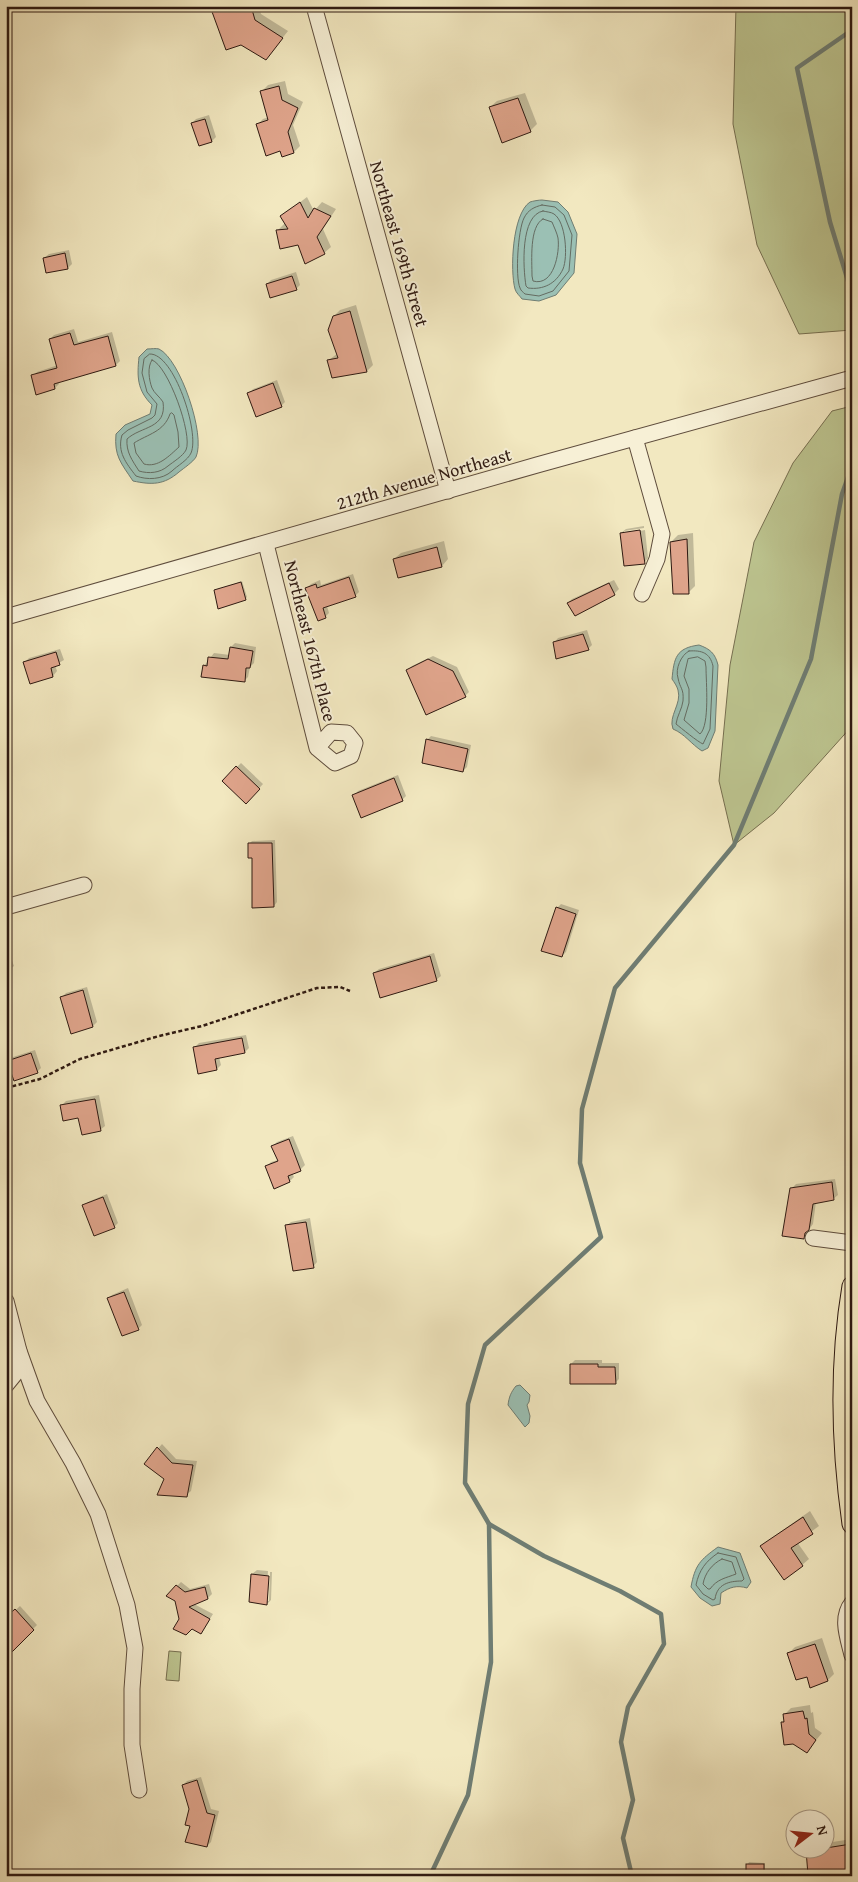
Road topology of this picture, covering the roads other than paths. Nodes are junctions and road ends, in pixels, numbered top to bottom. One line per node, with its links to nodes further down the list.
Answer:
1 (314, 6): 4 (street, Northeast 169th Street)
2 (852, 378): 3 (street, 212th Avenue Northeast)
3 (635, 438): 4 (street, 212th Avenue Northeast); 6 (street)
4 (448, 491): 5 (street, 212th Avenue Northeast)
5 (266, 544): 7 (street, 212th Avenue Northeast); 8 (street, Northeast 167th Place)
6 (642, 594)
7 (6, 617)
8 (317, 748)
9 (84, 885): 10 (street)
10 (6, 907)
11 (813, 1238): 12 (street)
12 (852, 1244)
13 (852, 1286): 17 (main road)
14 (6, 1300): 15 (street)
15 (19, 1351): 16 (street); 21 (street)
16 (6, 1385)
17 (847, 1418): 18 (main road)
18 (852, 1524)
19 (852, 1603): 20 (street)
20 (852, 1655)
21 (139, 1790)

